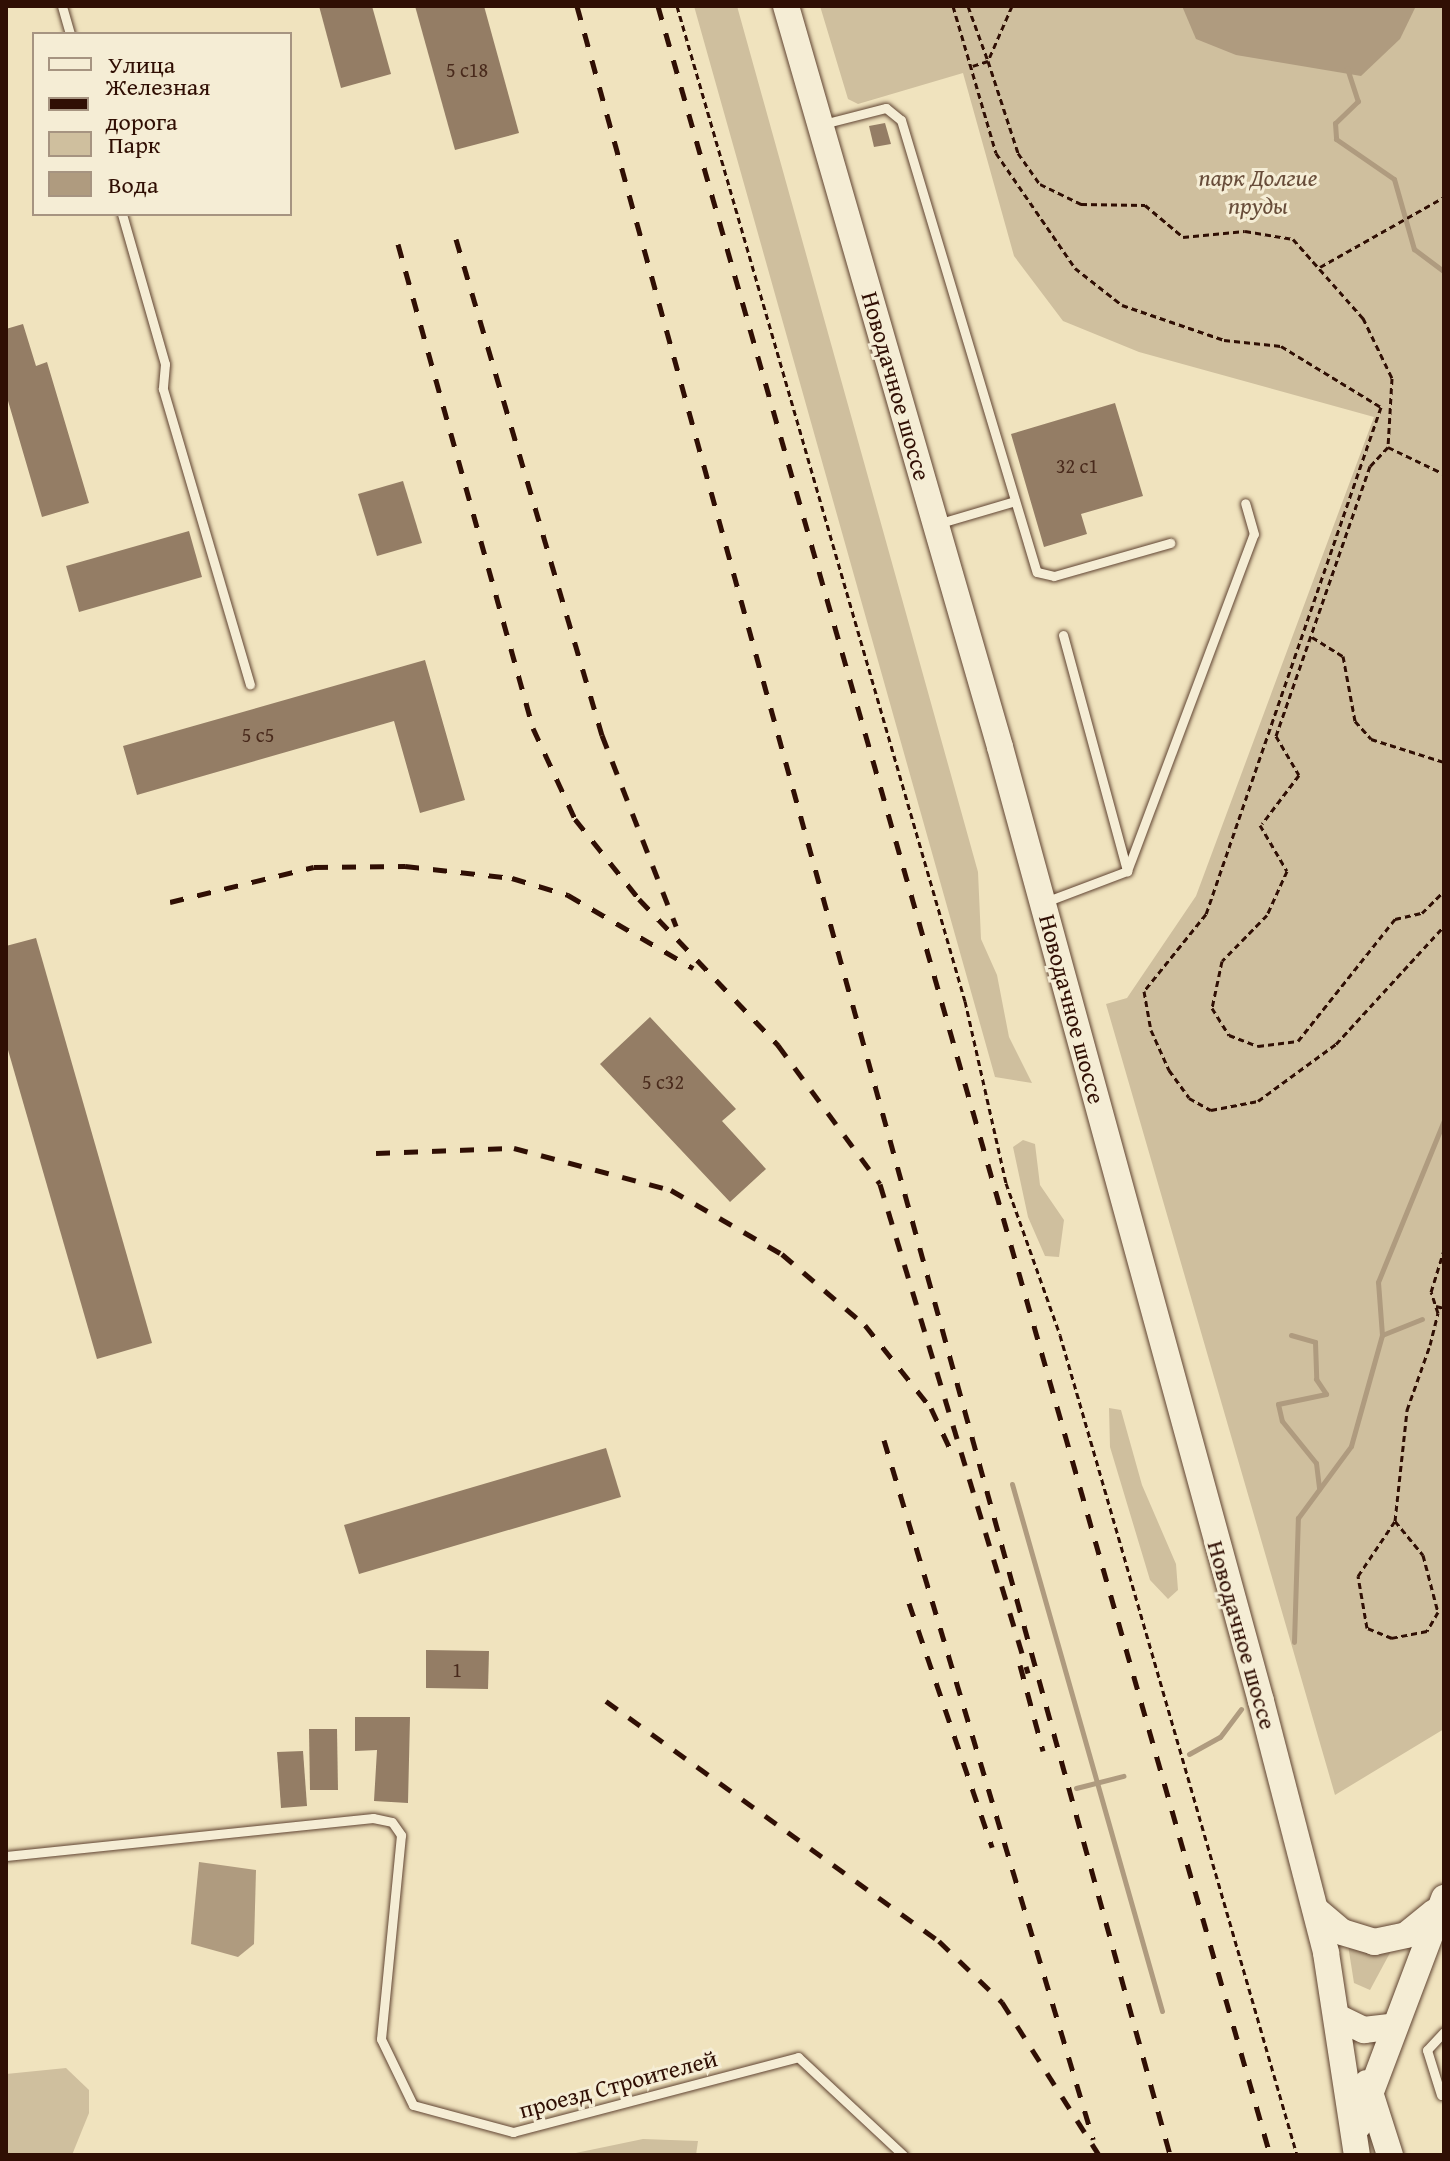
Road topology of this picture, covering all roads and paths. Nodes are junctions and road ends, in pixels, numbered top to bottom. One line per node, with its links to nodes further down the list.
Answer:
1 (62, 6): 6 (lane)
2 (677, 6): 41 (path)
3 (786, 6): 9 (street, Новодачное шоссе)
4 (968, 6): 7 (path)
5 (1012, 6): 7 (path)
6 (69, 32)
7 (988, 61): 8 (path); 12 (path)
8 (973, 66)
9 (821, 125): 15 (lane); 17 (street, Новодачное шоссе)
10 (1444, 197): 12 (path)
11 (123, 216): 21 (lane)
12 (1320, 267): 13 (path)
13 (1388, 447): 14 (path); 20 (path)
14 (1444, 474)
15 (1015, 501): 17 (lane); 18 (lane)
16 (1245, 503): 23 (lane)
17 (936, 525): 25 (street, Новодачное шоссе)
18 (1170, 543)
19 (1063, 635): 23 (lane)
20 (1312, 637): 22 (path); 24 (path)
21 (250, 684)
22 (1444, 762)
23 (1127, 871): 25 (lane)
24 (1444, 891)
25 (1043, 902): 32 (street, Новодачное шоссе)
26 (1444, 1250): 27 (path)
27 (1436, 1306): 28 (path); 29 (path)
28 (1444, 1308)
29 (1395, 1521): 29 (path)
30 (6, 1856): 40 (lane, проезд Строителей)
31 (1442, 1902): 32 (street); 34 (street)
32 (1316, 1910): 33 (street, Новодачное шоссе)
33 (1339, 2018): 34 (street); 36 (street, Новодачное шоссе); 39 (street, Новодачное шоссе)
34 (1390, 2027): 36 (street)
35 (1444, 2032): 37 (lane)
36 (1369, 2086): 39 (street, Новодачное шоссе); 42 (street, Новодачное шоссе)
37 (1442, 2094): 38 (lane)
38 (1444, 2106)
39 (1356, 2152)
40 (903, 2155)
41 (1297, 2155)
42 (1390, 2155)

